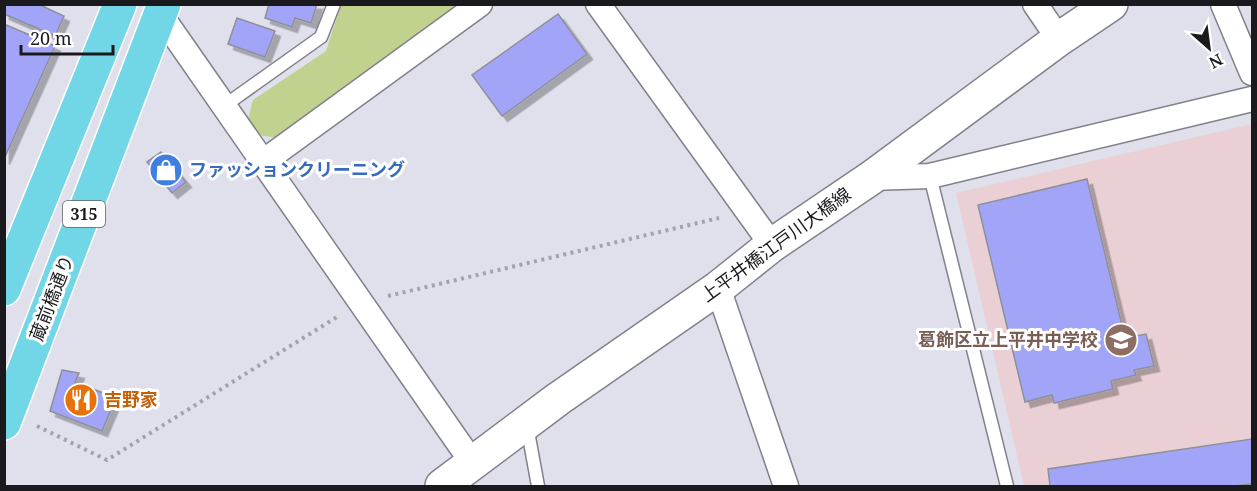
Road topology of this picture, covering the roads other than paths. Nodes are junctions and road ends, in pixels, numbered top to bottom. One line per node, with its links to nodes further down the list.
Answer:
1 (120, 4): 18 (main road, 315)
2 (334, 4): 12 (lane)
3 (480, 4): 13 (street)
4 (598, 4): 16 (street)
5 (1035, 4): 9 (street)
6 (1112, 4): 9 (street, 上平井橋江戸川大橋線)
7 (1223, 4): 10 (street)
8 (162, 9): 12 (street); 19 (main road, 蔵前橋通り / 315)
9 (1059, 39): 15 (street, 上平井橋江戸川大橋線)
10 (1252, 72)
11 (1252, 99): 14 (street)
12 (224, 106): 13 (street)
13 (263, 162): 21 (street)
14 (930, 176): 15 (street); 25 (lane)
15 (871, 178): 16 (street, 上平井橋江戸川大橋線)
16 (772, 245): 17 (street, 上平井橋江戸川大橋線)
17 (718, 288): 20 (street, 上平井橋江戸川大橋線); 24 (street)
18 (4, 289)
19 (4, 423)
20 (526, 424): 21 (street, 上平井橋江戸川大橋線); 23 (lane)
21 (474, 465): 22 (street, 上平井橋江戸川大橋線)
22 (442, 486)
23 (538, 486)
24 (786, 486)
25 (1007, 486)

